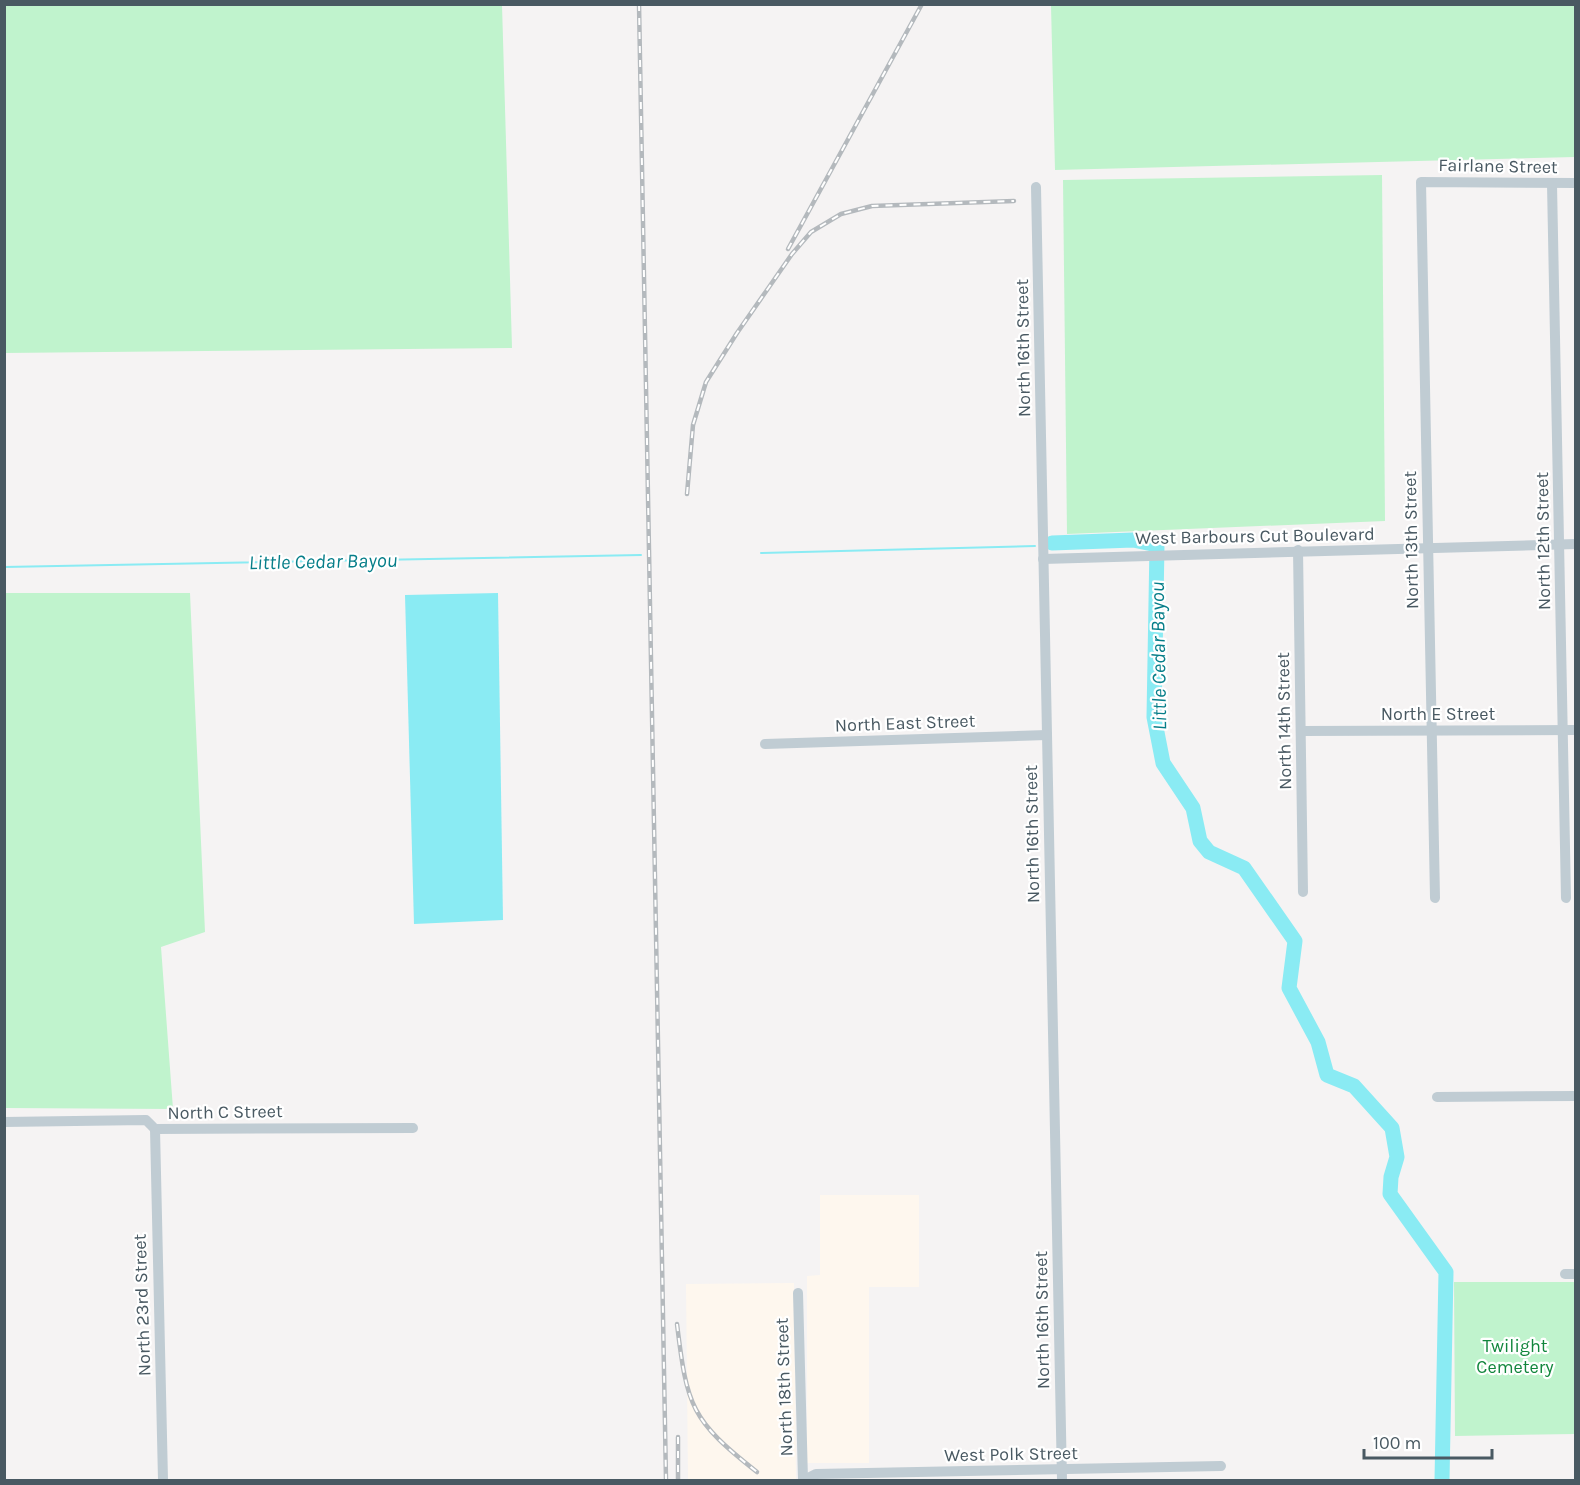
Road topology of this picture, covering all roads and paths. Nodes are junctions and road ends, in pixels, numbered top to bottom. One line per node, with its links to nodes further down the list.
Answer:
1 (1421, 182): 3 (street, Fairlane Street); 7 (street, North 13th Street)
2 (1575, 183): 3 (street, Fairlane Street)
3 (1552, 184): 5 (street, North 12th Street)
4 (1036, 187): 9 (street, North 16th Street)
5 (1559, 544): 6 (street, West Barbours Cut Boulevard); 7 (street, West Barbours Cut Boulevard); 11 (street, North 12th Street)
6 (1575, 544)
7 (1428, 548): 8 (street, West Barbours Cut Boulevard); 10 (street, North 13th Street)
8 (1298, 550): 9 (street, West Barbours Cut Boulevard); 13 (street, North 14th Street)
9 (1043, 559): 14 (street, North 16th Street)
10 (1432, 730): 11 (street, North E Street); 13 (street, North E Street); 17 (street, North 13th Street)
11 (1563, 730): 12 (street, North E Street); 18 (street, North 12th Street)
12 (1575, 730)
13 (1301, 731): 16 (street, North 14th Street)
14 (1047, 735): 15 (street, North East Street); 26 (street, North 16th Street)
15 (765, 744)
16 (1303, 892)
17 (1435, 898)
18 (1566, 898)
19 (1575, 1096): 20 (street)
20 (1437, 1097)
21 (4, 1122): 23 (street, North C Street)
22 (413, 1128): 23 (street, North C Street)
23 (155, 1129): 28 (street, North 23rd Street)
24 (798, 1293): 29 (street, North 18th Street)
25 (1221, 1466): 26 (street, West Polk Street)
26 (1062, 1475): 27 (street, West Polk Street)
27 (938, 1476): 29 (street, West Polk Street)
28 (163, 1480)
29 (803, 1480)

